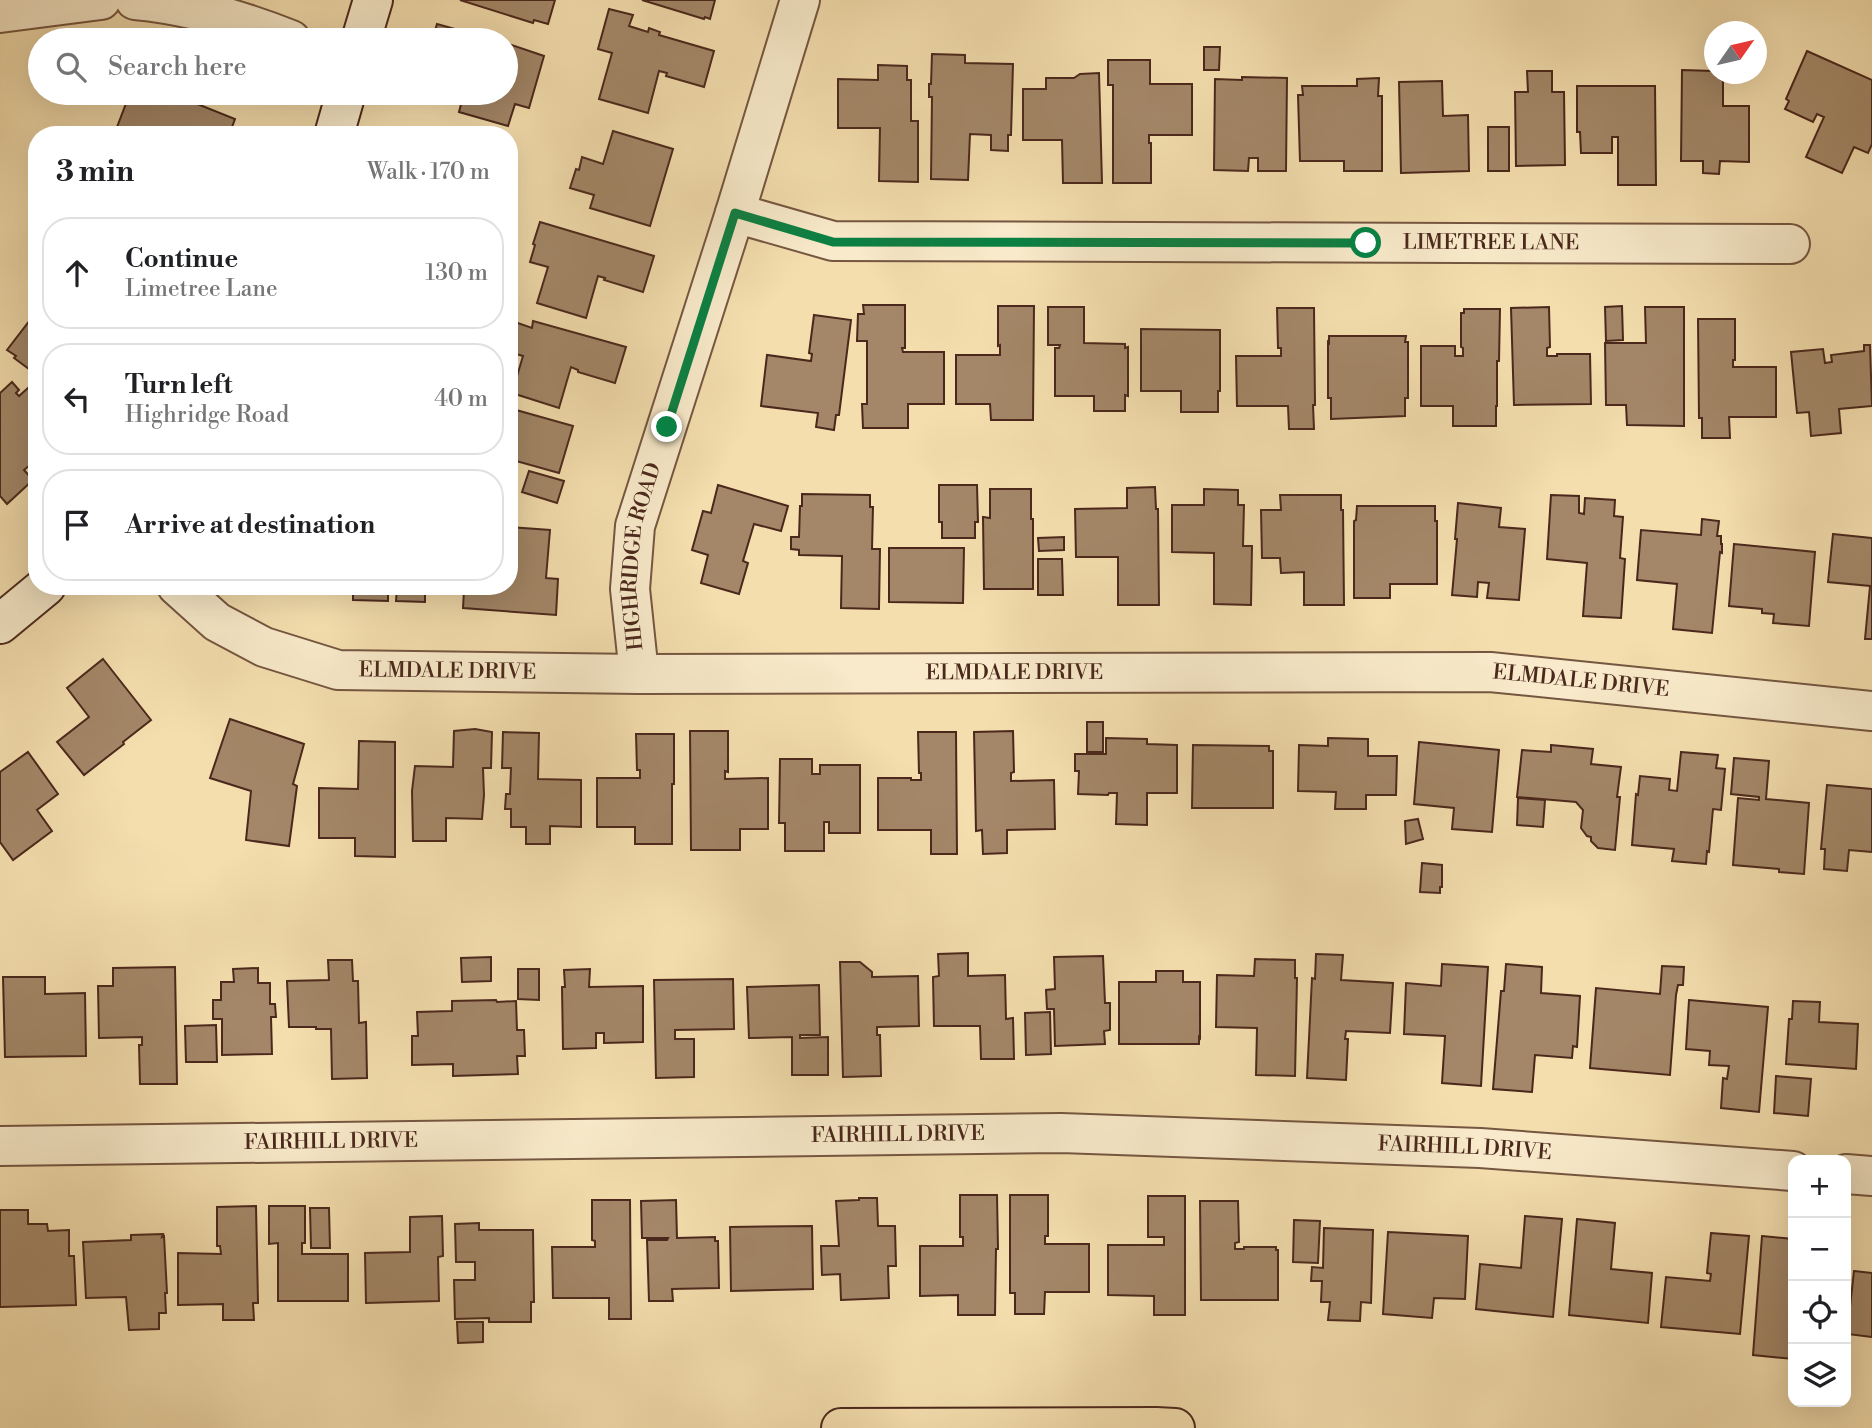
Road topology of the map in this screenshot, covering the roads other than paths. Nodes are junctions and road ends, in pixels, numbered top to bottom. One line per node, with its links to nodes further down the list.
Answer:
1 (101, 0): 5 (street)
2 (135, 0): 6 (street)
3 (373, 0): 7 (street)
4 (800, 0): 10 (street, HIGHRIDGE ROAD)
5 (0, 13)
6 (259, 28)
7 (365, 28)
8 (342, 105): 9 (street)
9 (336, 126)
10 (735, 213): 11 (street, LIMETREE LANE); 15 (street, HIGHRIDGE ROAD)
11 (1790, 244)
12 (35, 595): 14 (street)
13 (187, 595): 15 (street, ELMDALE DRIVE)
14 (0, 624)
15 (639, 674): 16 (street, ELMDALE DRIVE)
16 (1872, 711)
17 (0, 1146): 18 (street, FAIRHILL DRIVE)
18 (1788, 1171)
19 (1851, 1174): 20 (street)
20 (1872, 1176)
21 (841, 1428): 22 (main road)
22 (1175, 1428)

